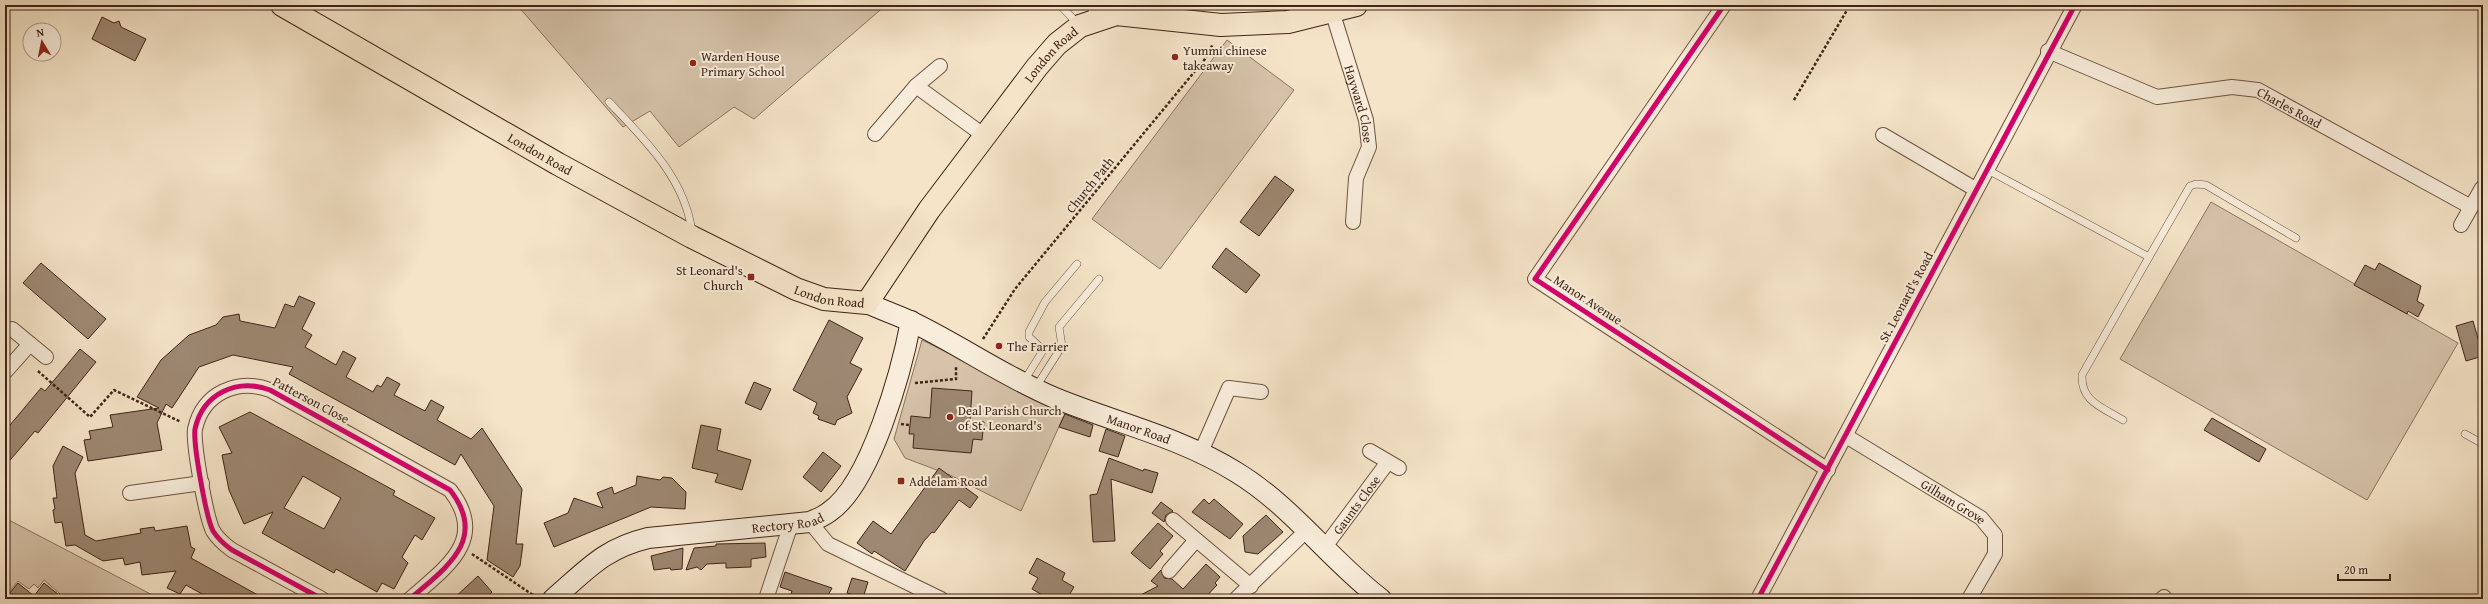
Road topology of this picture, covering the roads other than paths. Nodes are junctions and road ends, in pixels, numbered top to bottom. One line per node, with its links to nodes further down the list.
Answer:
1 (282, 5): 21 (main road, London Road)
2 (1060, 5): 7 (lane)
3 (1356, 5): 6 (main road, London Road)
4 (1724, 5): 40 (street, Manor Avenue)
5 (2075, 5): 8 (street, St. Leonard's Road)
6 (1332, 11): 7 (main road, London Road); 19 (street, Hayward Close)
7 (1090, 16): 14 (main road, London Road)
8 (2048, 51): 15 (street, St. Leonard's Road); 18 (street, Charles Road)
9 (940, 66): 10 (street)
10 (916, 86): 12 (street); 14 (street)
11 (609, 102): 21 (lane)
12 (875, 134)
13 (1883, 136): 17 (street)
14 (986, 137): 26 (main road, London Road)
15 (1986, 169): 17 (street, St. Leonard's Road); 23 (lane)
16 (2482, 188): 18 (street)
17 (1975, 189): 36 (street, St. Leonard's Road)
18 (2471, 207): 20 (street)
19 (1353, 222)
20 (2461, 224)
21 (692, 237): 26 (main road, London Road)
22 (2296, 238): 23 (lane)
23 (2149, 257): 34 (lane)
24 (1077, 264): 32 (lane)
25 (1099, 279): 32 (lane)
26 (867, 303): 27 (main road, Manor Road)
27 (911, 321): 32 (main road, Manor Road); 44 (main road, Rectory Road)
28 (12, 329): 29 (street)
29 (30, 344): 30 (street); 31 (street)
30 (46, 357)
31 (5, 372)
32 (1029, 386): 39 (main road, Manor Road)
33 (1261, 392): 39 (street)
34 (2122, 420)
35 (2465, 434): 37 (lane)
36 (1846, 436): 40 (street, St. Leonard's Road); 58 (street, Gilham Grove)
37 (2483, 444)
38 (1370, 451): 47 (street, Gaunts Close)
39 (1201, 452): 45 (main road, Manor Road)
40 (1828, 470): 57 (street, St. Leonard's Road)
41 (202, 483): 42 (street); 50 (street); 51 (street, Patterson Close)
42 (130, 493)
43 (1173, 520): 46 (street)
44 (801, 523): 52 (main road, Rectory Road); 53 (street); 54 (street)
45 (1307, 530): 47 (main road, Manor Road); 49 (street)
46 (1196, 540): 48 (street); 49 (street)
47 (1324, 548): 56 (main road, Manor Road)
48 (1169, 571)
49 (1251, 586): 55 (street)
50 (322, 599)
51 (410, 599)
52 (553, 599)
53 (766, 599)
54 (942, 599)
55 (1236, 599)
56 (1381, 599)
57 (1758, 599)
58 (1968, 599)

